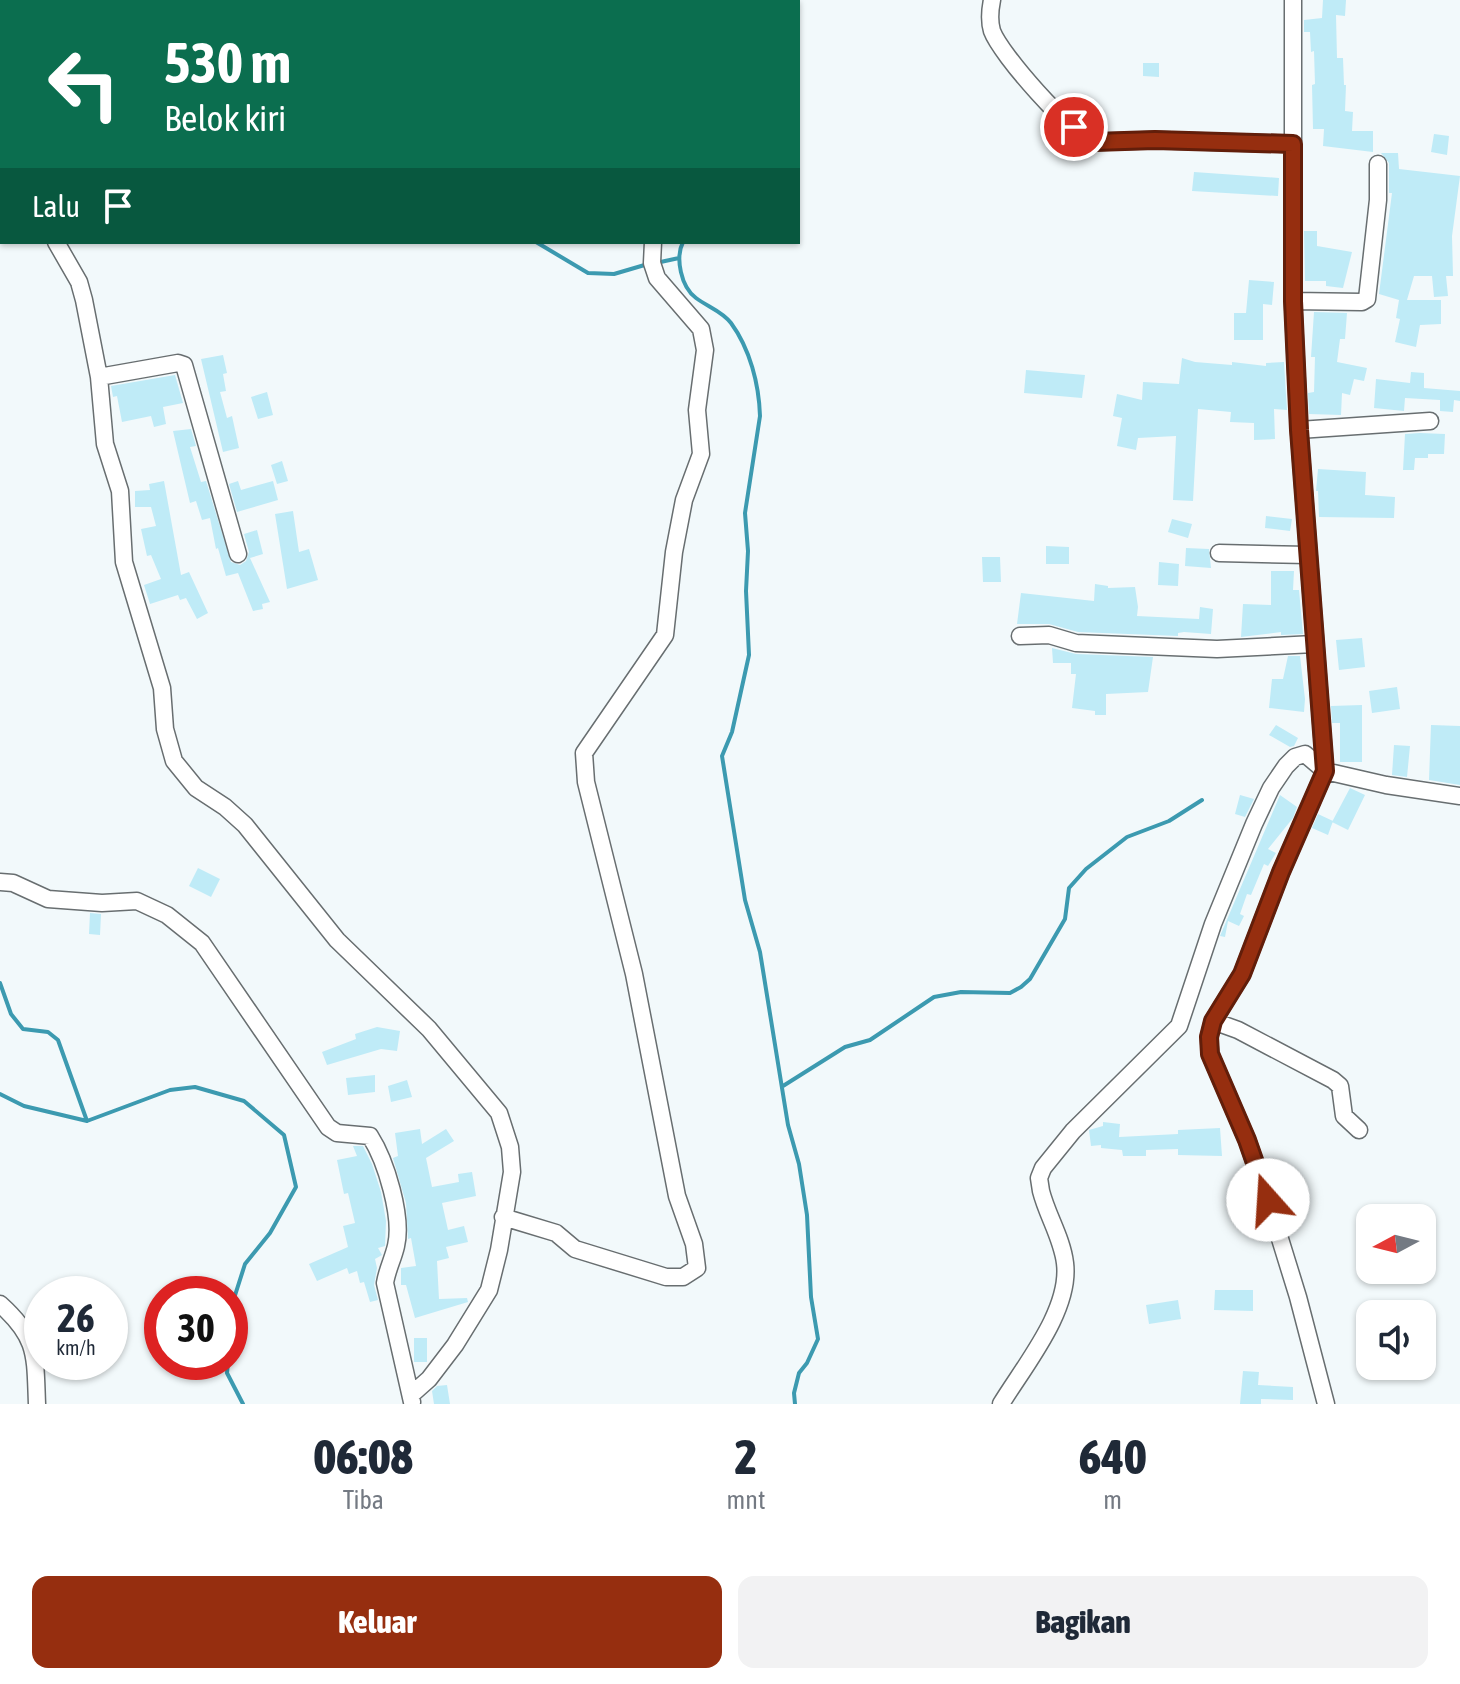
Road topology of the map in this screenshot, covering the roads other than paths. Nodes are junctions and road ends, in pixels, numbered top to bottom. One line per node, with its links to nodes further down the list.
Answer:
1 (992, 0): 3 (street)
2 (1293, 0): 3 (street)
3 (1293, 144): 7 (street)
4 (1378, 164): 7 (street)
5 (57, 244): 8 (street)
6 (653, 244): 21 (street)
7 (1293, 301): 10 (street)
8 (99, 377): 12 (street); 21 (street)
9 (1430, 421): 10 (street)
10 (1299, 430): 13 (street)
11 (1219, 553): 13 (street)
12 (238, 554)
13 (1308, 555): 15 (street)
14 (1020, 636): 15 (street)
15 (1314, 644): 16 (street)
16 (1325, 771): 17 (street); 19 (street); 25 (street)
17 (1460, 796)
18 (0, 882): 23 (street)
19 (1213, 1021): 20 (street); 26 (street)
20 (1359, 1130)
21 (503, 1217): 23 (street)
22 (0, 1304): 24 (street)
23 (412, 1400)
24 (37, 1404)
25 (1001, 1404)
26 (1326, 1404)

